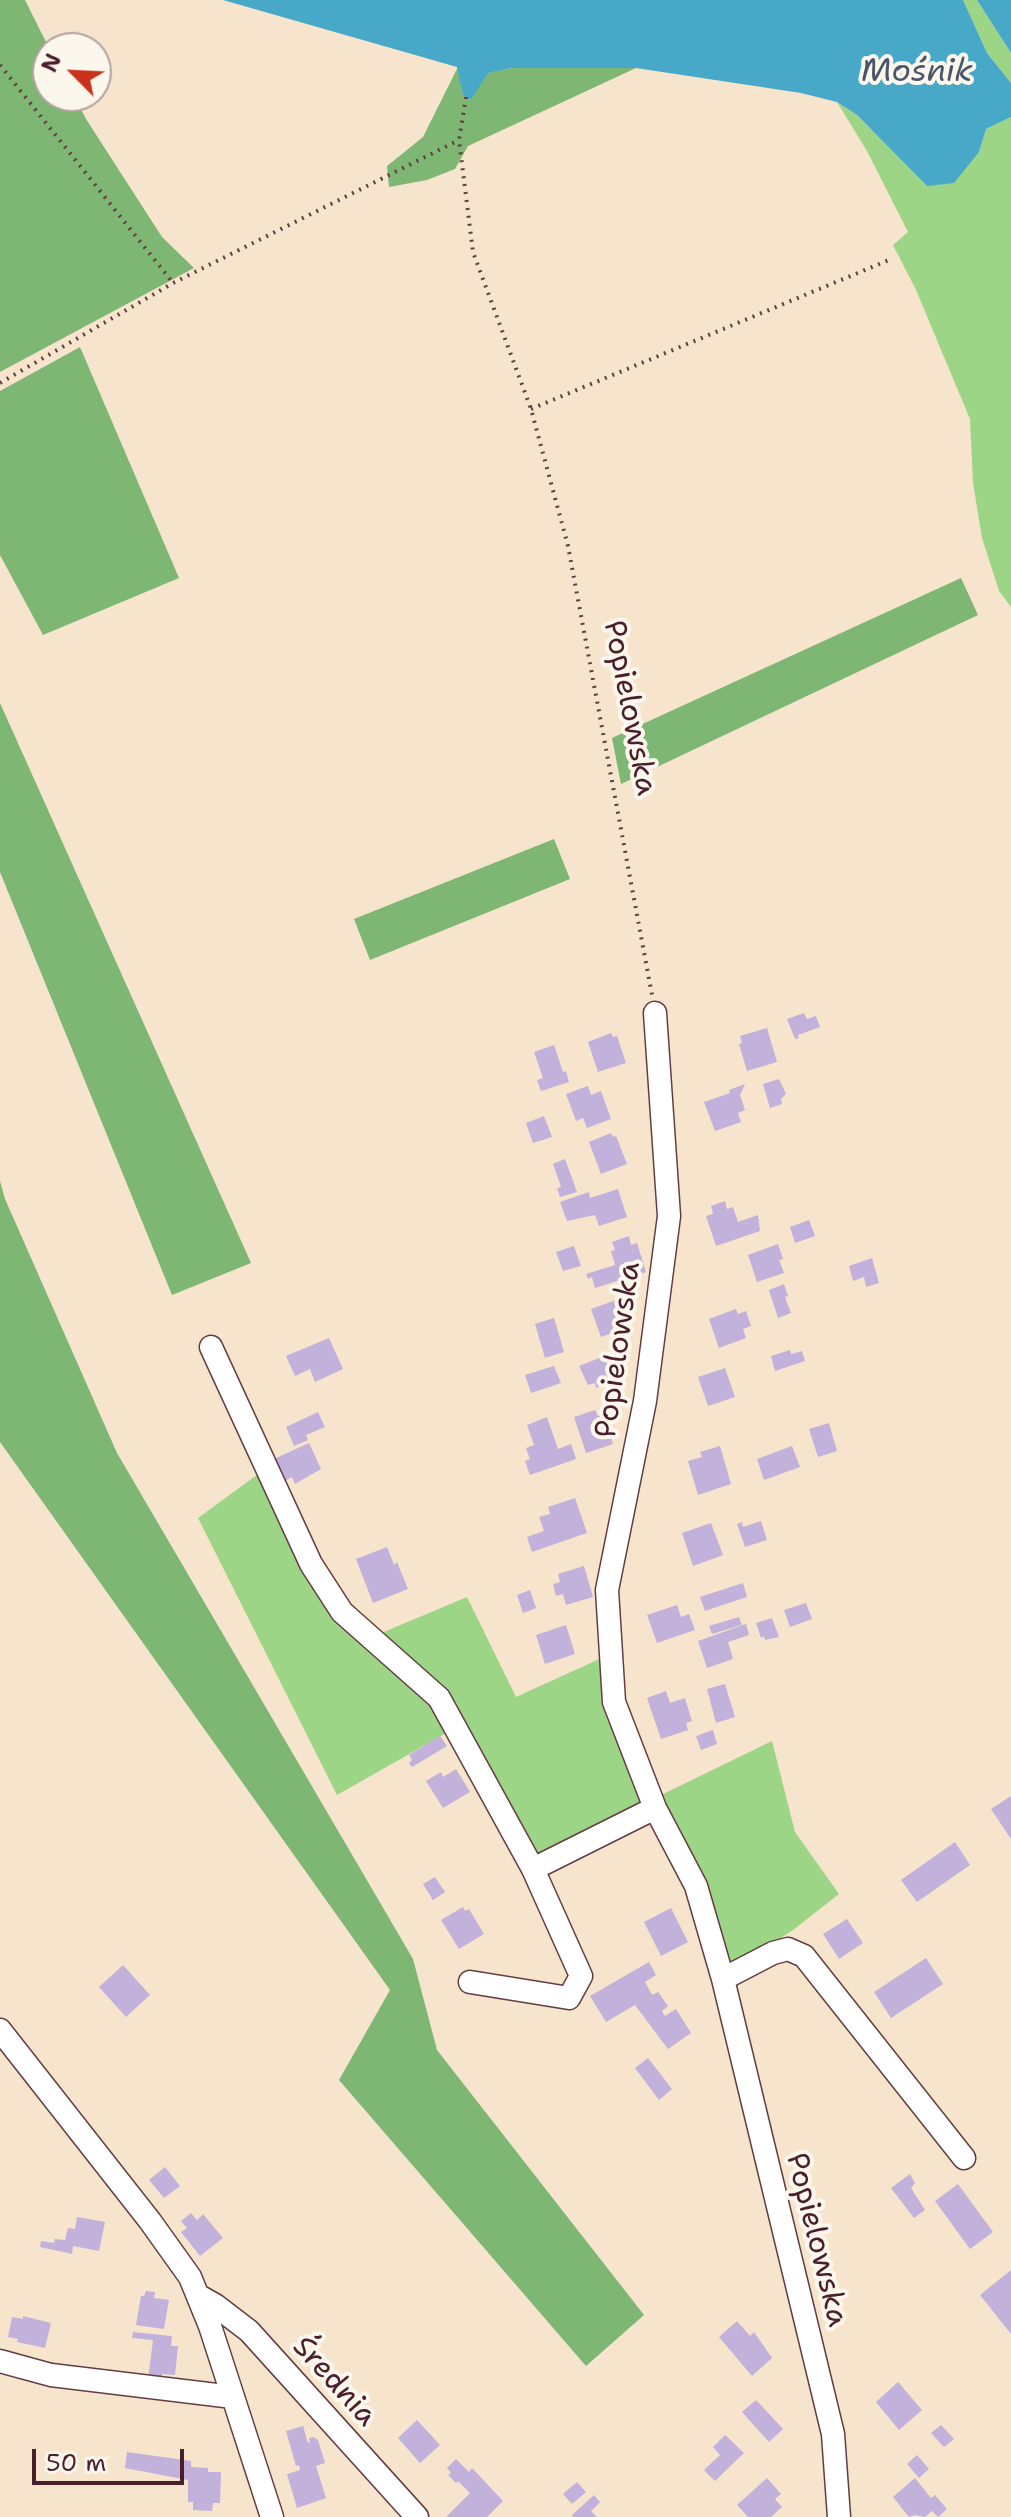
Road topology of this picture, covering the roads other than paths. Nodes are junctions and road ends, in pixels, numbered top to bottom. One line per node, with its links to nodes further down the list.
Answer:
1 (655, 1013): 3 (street, Popielowska)
2 (211, 1347): 4 (street)
3 (655, 1808): 4 (street); 5 (street, Popielowska)
4 (533, 1869): 6 (street)
5 (723, 1979): 8 (street); 14 (street, Popielowska)
6 (470, 1982)
7 (0, 2030): 9 (street)
8 (964, 2158)
9 (199, 2296): 11 (street); 13 (street, Średnia)
10 (0, 2361): 11 (street)
11 (233, 2397): 12 (street)
12 (272, 2517)
13 (417, 2517)
14 (839, 2517)

